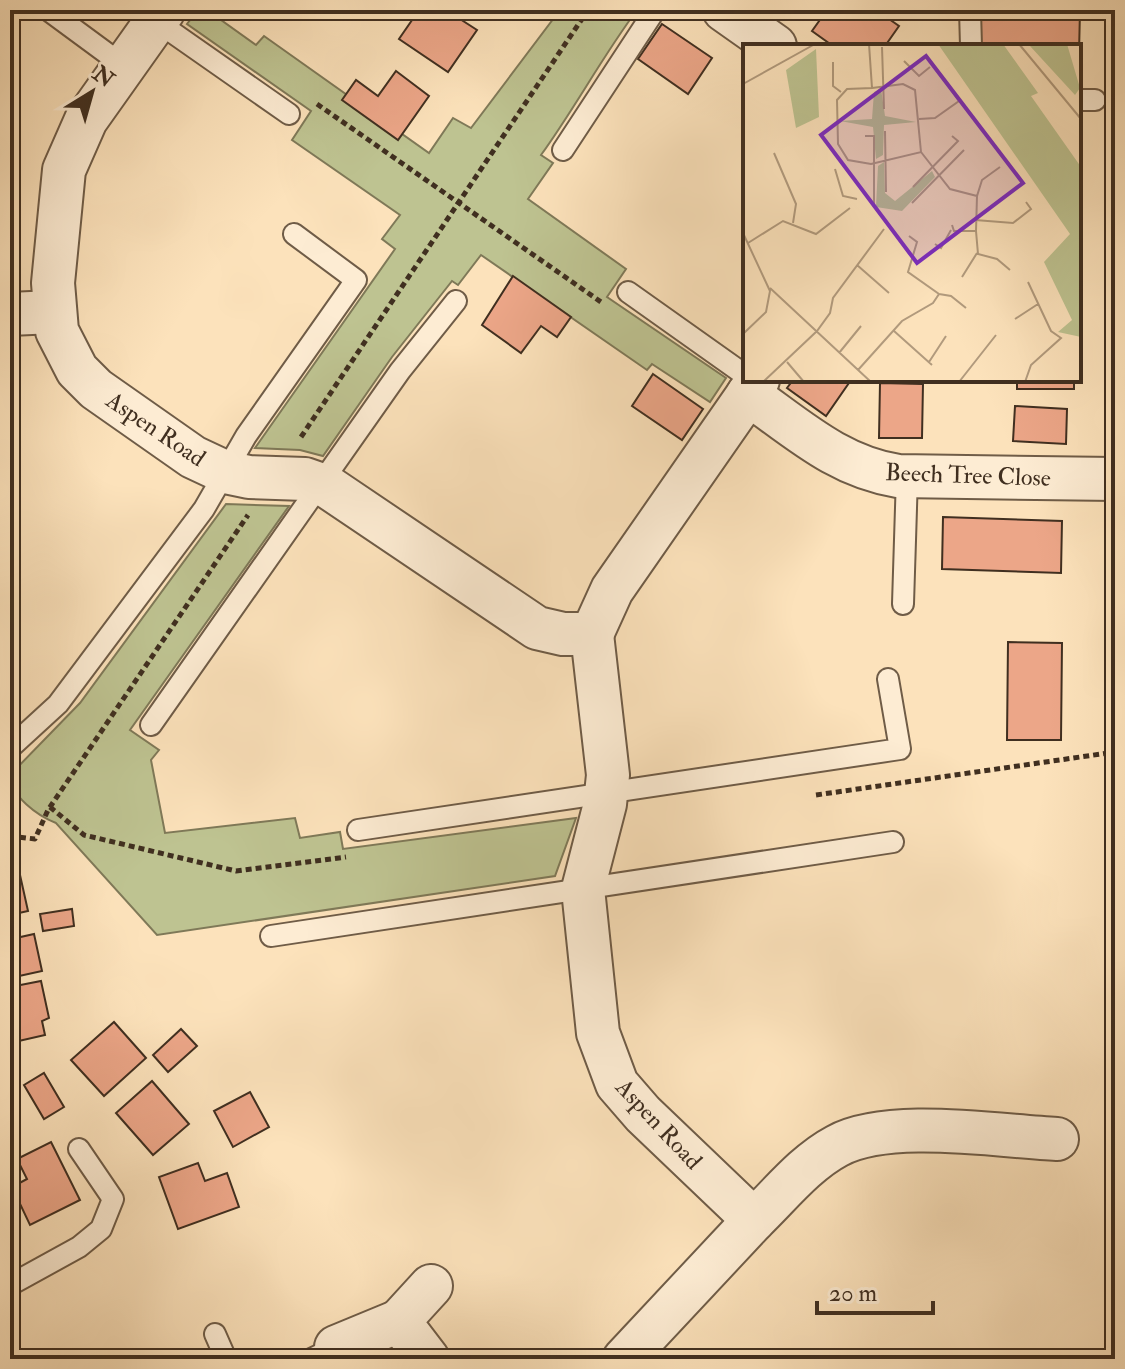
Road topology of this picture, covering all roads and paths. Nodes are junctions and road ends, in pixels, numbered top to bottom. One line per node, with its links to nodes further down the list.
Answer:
1 (48, 10): 9 (lane)
2 (588, 10): 13 (path)
3 (655, 10): 12 (lane)
4 (724, 10): 7 (street)
5 (970, 10): 8 (lane)
6 (160, 16): 9 (street, Aspen Road); 11 (lane)
7 (772, 44)
8 (971, 44)
9 (124, 66): 18 (street, Aspen Road)
10 (307, 98): 13 (path)
11 (289, 114)
12 (563, 150)
13 (459, 203): 17 (path); 24 (path)
14 (294, 234): 22 (lane)
15 (628, 292): 20 (lane)
16 (456, 301): 26 (lane)
17 (614, 311)
18 (53, 312): 19 (street); 22 (street, Aspen Road)
19 (10, 314)
20 (743, 375)
21 (752, 382): 23 (street, Beech Tree Close); 28 (street)
22 (225, 472): 24 (street, Aspen Road); 31 (lane)
23 (907, 476): 25 (street, Beech Tree Close); 27 (lane)
24 (274, 477): 26 (street, Aspen Road); 34 (path)
25 (1115, 479)
26 (320, 484): 28 (street, Aspen Road); 30 (lane)
27 (903, 604)
28 (592, 634): 32 (street, Aspen Road)
29 (888, 679): 32 (lane)
30 (151, 725)
31 (10, 748)
32 (606, 794): 33 (lane); 36 (street, Aspen Road)
33 (358, 830)
34 (10, 836)
35 (893, 842): 36 (lane)
36 (583, 889): 37 (lane); 40 (street, Aspen Road)
37 (271, 936)
38 (1057, 1139): 40 (street)
39 (79, 1149): 41 (lane)
40 (754, 1220): 48 (street)
41 (10, 1285)
42 (431, 1286): 43 (street)
43 (399, 1321): 45 (street); 47 (street)
44 (215, 1334): 46 (lane)
45 (324, 1353)
46 (226, 1359)
47 (428, 1359)
48 (624, 1359)

